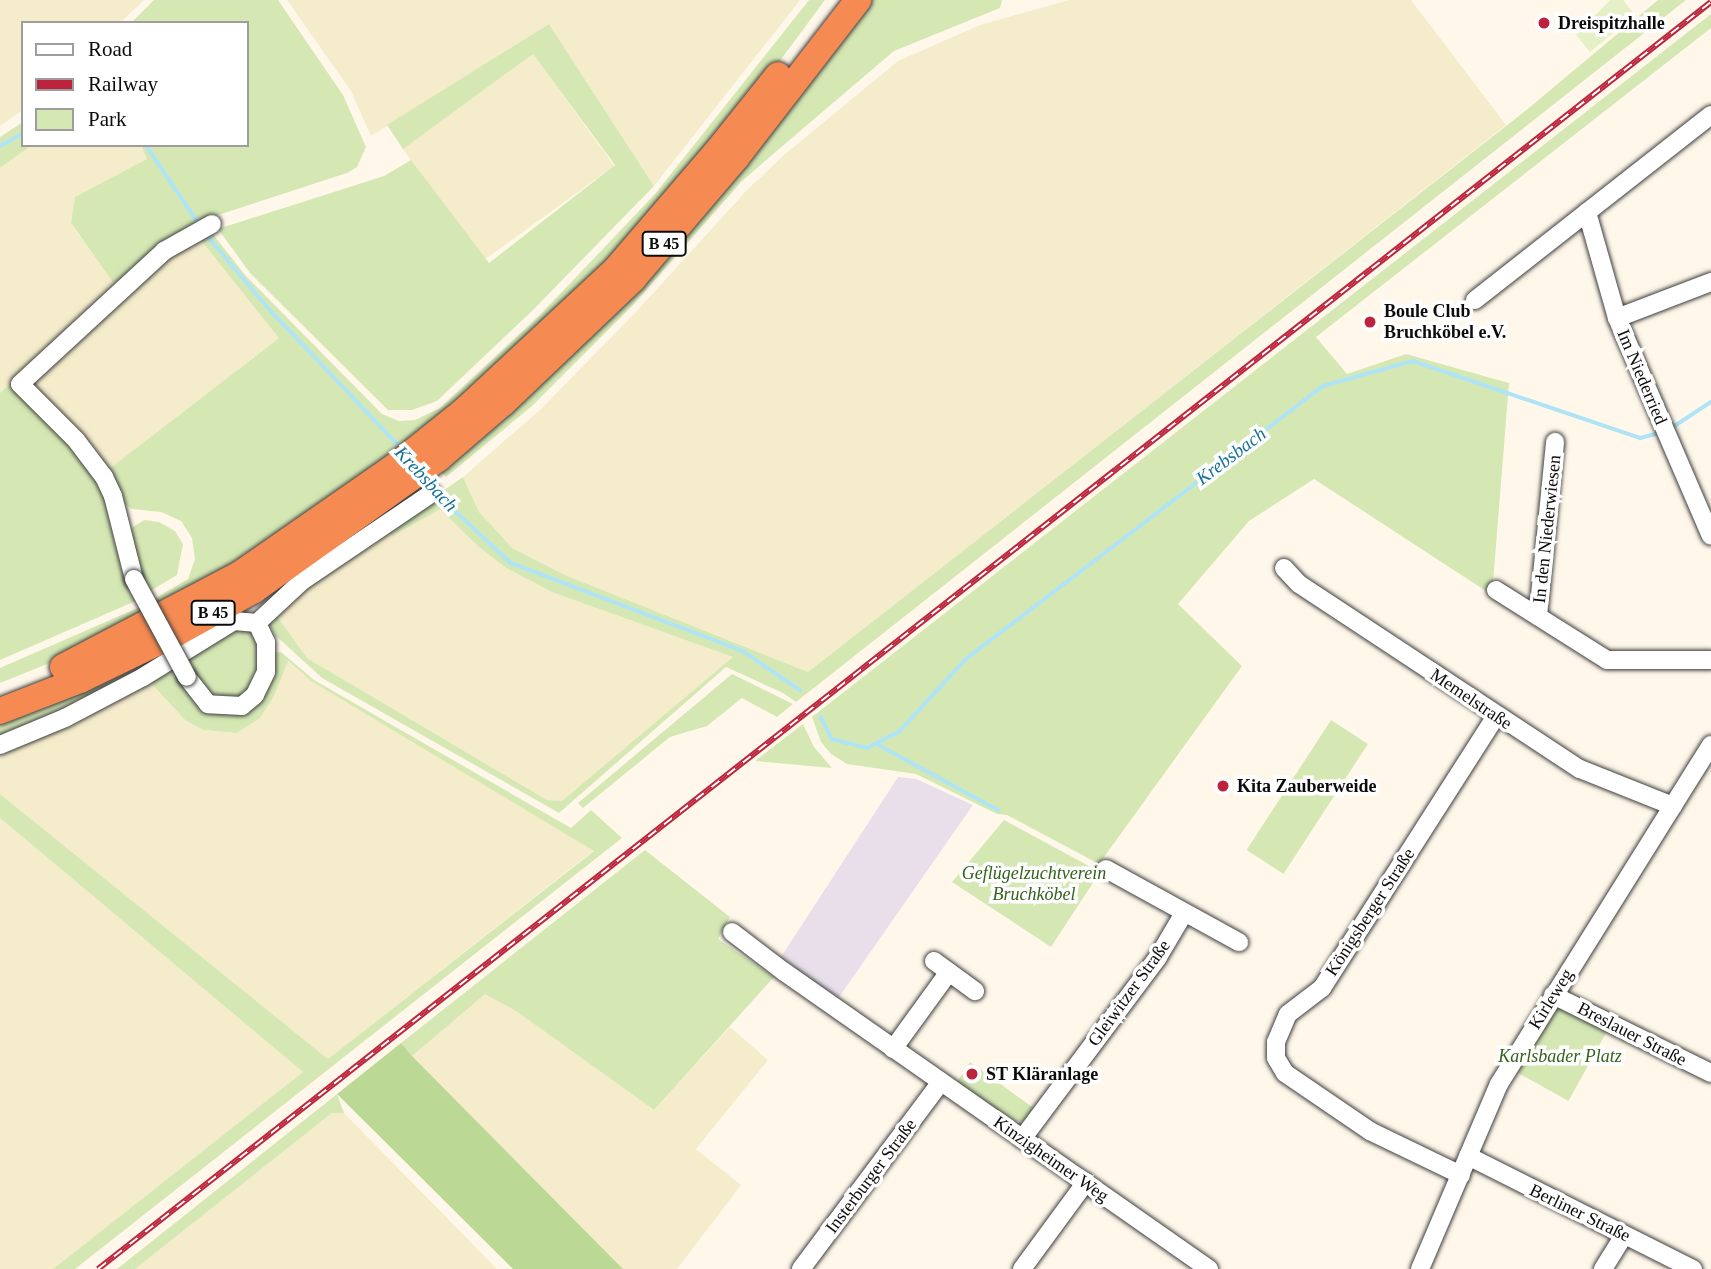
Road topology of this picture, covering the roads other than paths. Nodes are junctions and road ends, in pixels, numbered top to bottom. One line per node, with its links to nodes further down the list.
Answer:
1 (835, 0): 10 (highway, B 45)
2 (858, 0): 10 (highway, B 45)
3 (1711, 116): 4 (street)
4 (1587, 212): 7 (street); 8 (street, Im Niederried)
5 (212, 224): 17 (street, bridge)
6 (1711, 282): 8 (street)
7 (1475, 300)
8 (1617, 318): 13 (street, Im Niederried)
9 (1555, 442): 16 (street, In den Niederwiesen)
10 (432, 451): 11 (highway, B 45)
11 (400, 475): 19 (highway, B 45); 20 (highway, B 45)
12 (432, 494): 17 (street)
13 (1711, 536)
14 (1284, 568): 21 (street, Memelstraße)
15 (1496, 590): 16 (street, In den Niederwiesen)
16 (1538, 616): 18 (street, In den Niederwiesen)
17 (257, 623): 22 (street)
18 (1711, 660)
19 (0, 694)
20 (0, 711)
21 (1496, 716): 24 (street, Memelstraße); 36 (street, Königsberger Straße)
22 (0, 745)
23 (1711, 745): 24 (street, Kirleweg)
24 (1673, 806): 30 (street, Kirleweg)
25 (1105, 869): 26 (street)
26 (1184, 913): 28 (street); 34 (street, Gleiwitzer Straße)
27 (732, 932): 31 (street, Kinzigheimer Weg)
28 (1239, 942)
29 (975, 990): 31 (street)
30 (1553, 995): 32 (street, Breslauer Straße); 35 (street, Kirleweg)
31 (893, 1049): 33 (street, Kinzigheimer Weg)
32 (1711, 1073)
33 (941, 1082): 34 (street, Kinzigheimer Weg); 39 (street, Insterburger Straße)
34 (1022, 1139): 37 (street, Kinzigheimer Weg)
35 (1468, 1156): 36 (street, Kirleweg); 38 (street, Berliner Straße)
36 (1461, 1175): 42 (street, Kirleweg)
37 (1086, 1182): 40 (street); 41 (street, Kinzigheimer Weg)
38 (1623, 1235): 43 (street); 44 (street, Berliner Straße)
39 (801, 1269)
40 (1021, 1269)
41 (1209, 1269)
42 (1420, 1269)
43 (1603, 1269)
44 (1693, 1269)

